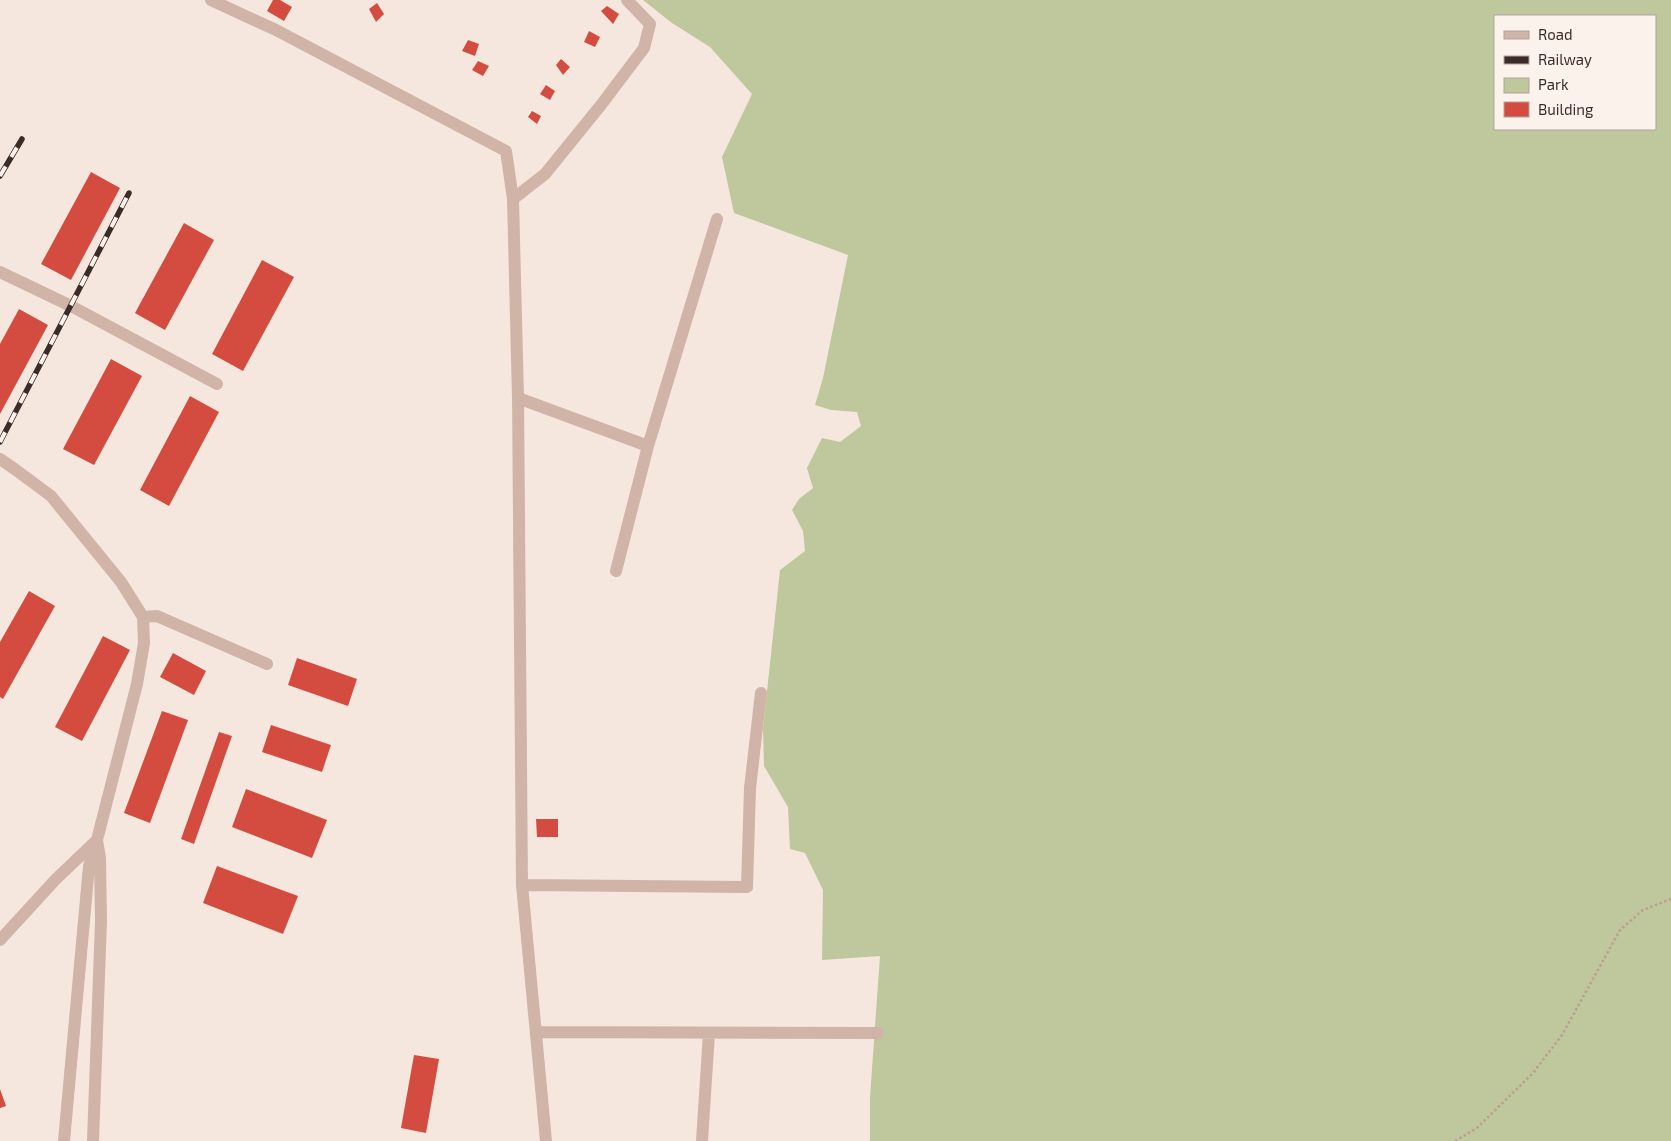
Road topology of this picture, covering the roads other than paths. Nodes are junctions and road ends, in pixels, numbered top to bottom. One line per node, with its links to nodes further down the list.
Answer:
1 (211, 0): 3 (street)
2 (628, 0): 3 (street)
3 (513, 200): 7 (street)
4 (717, 219): 8 (street)
5 (0, 272): 6 (street)
6 (217, 384)
7 (518, 398): 8 (street); 15 (street)
8 (648, 446): 10 (street)
9 (0, 459): 11 (street)
10 (616, 570)
11 (143, 617): 12 (street); 14 (street)
12 (267, 664)
13 (761, 693): 15 (street)
14 (97, 840): 16 (street); 20 (street); 21 (street)
15 (522, 885): 17 (street)
16 (0, 940)
17 (536, 1032): 18 (street); 22 (street)
18 (709, 1033): 19 (street); 23 (street)
19 (878, 1033)
20 (64, 1141)
21 (93, 1141)
22 (546, 1141)
23 (702, 1141)

